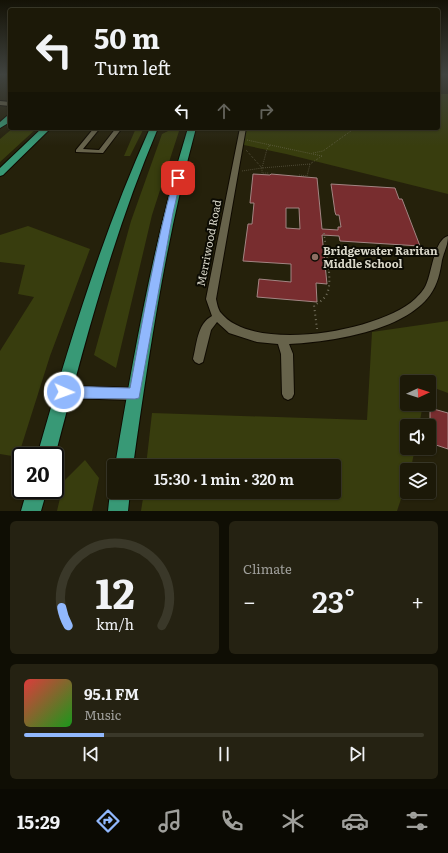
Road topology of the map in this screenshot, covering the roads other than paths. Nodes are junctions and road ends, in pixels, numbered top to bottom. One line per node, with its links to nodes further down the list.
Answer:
1 (8, 120): 2 (highway)
2 (0, 126)
3 (45, 130): 9 (highway)
4 (95, 130): 5 (street)
5 (118, 130)
6 (153, 130): 14 (highway)
7 (191, 130): 15 (highway)
8 (243, 130): 11 (street, Merriwood Road)
9 (0, 173)
10 (448, 239): 12 (street, Merriwood Road)
11 (218, 317): 12 (street, Merriwood Road); 13 (street)
12 (282, 340): 16 (street)
13 (199, 359)
14 (64, 392): 15 (street); 17 (highway)
15 (135, 394): 18 (highway)
16 (288, 394)
17 (49, 447)
18 (125, 459)
19 (34, 499): 21 (highway)
20 (119, 499): 22 (highway)
21 (31, 511)
22 (118, 511)

